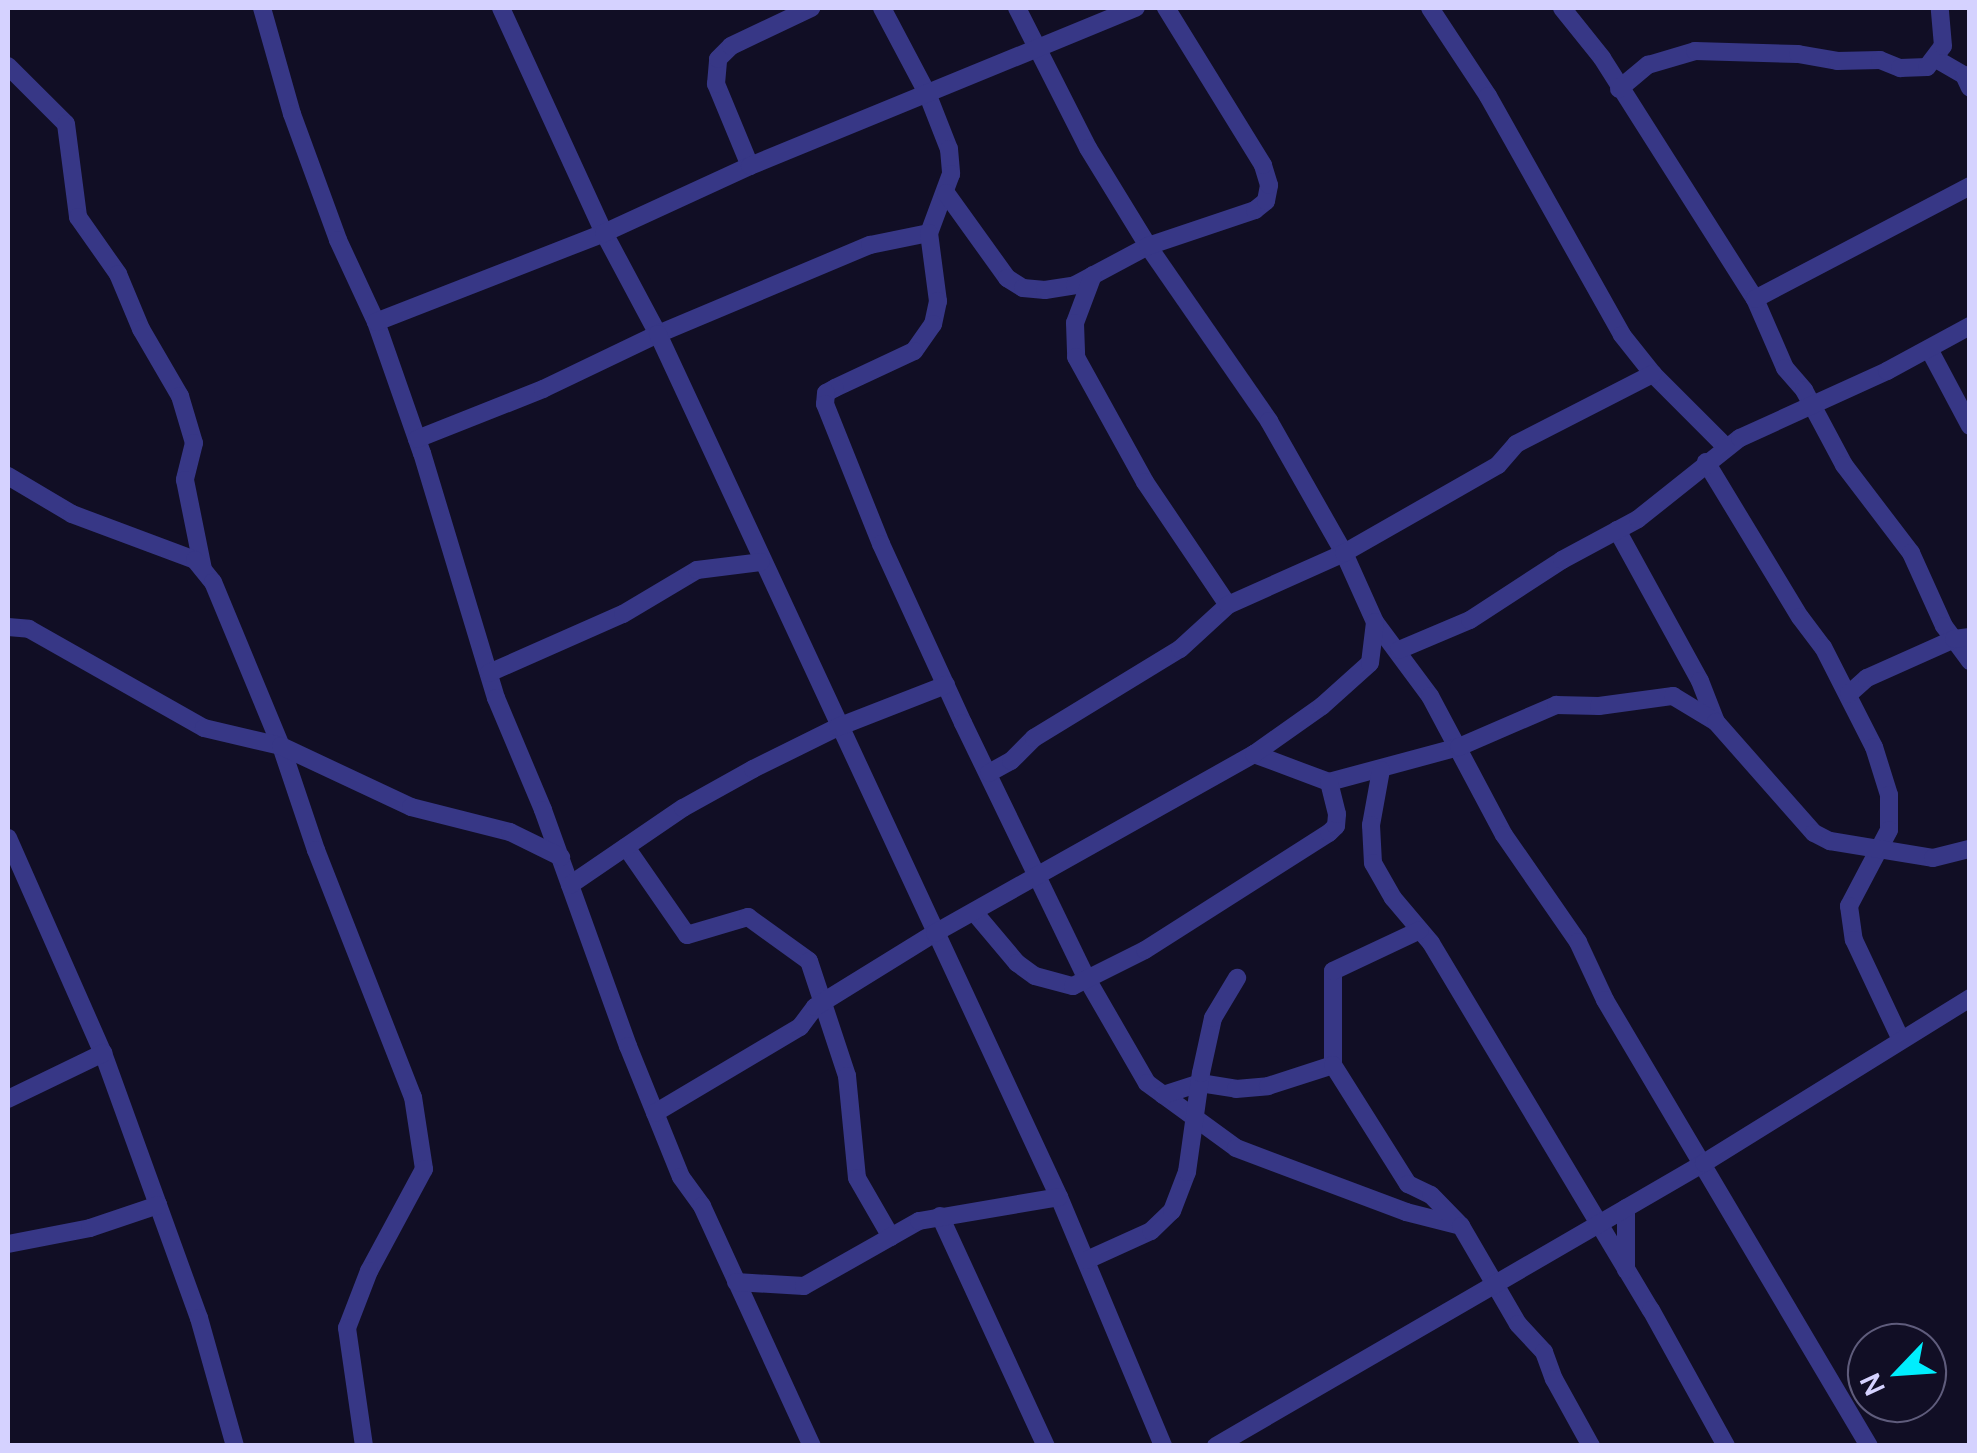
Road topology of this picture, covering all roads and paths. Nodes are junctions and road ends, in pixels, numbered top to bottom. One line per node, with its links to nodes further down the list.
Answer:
1 (262, 8): 25 (street)
2 (501, 8): 20 (street)
3 (812, 8): 17 (street)
4 (882, 8): 16 (street)
5 (1017, 8): 11 (street)
6 (1136, 8): 11 (street)
7 (1166, 8): 22 (street)
8 (1430, 8): 29 (street)
9 (1562, 8): 15 (street)
10 (1940, 8): 12 (street)
11 (1042, 49): 16 (street); 22 (street)
12 (1936, 59): 14 (street); 15 (street)
13 (8, 66): 39 (street)
14 (1970, 88)
15 (1619, 89): 24 (street)
16 (927, 93): 17 (street); 19 (street)
17 (750, 166): 20 (street)
18 (1970, 186): 24 (street)
19 (946, 193): 21 (street); 23 (street)
20 (604, 233): 25 (street); 27 (street)
21 (930, 233): 27 (street); 47 (street)
22 (1148, 246): 23 (street); 37 (street)
23 (1093, 276): 40 (street)
24 (1755, 299): 30 (street)
25 (376, 322): 32 (street)
26 (1970, 326): 28 (street)
27 (658, 334): 32 (street); 38 (street)
28 (1929, 348): 30 (street); 31 (street)
29 (1653, 374): 33 (street); 37 (street)
30 (1812, 406): 33 (street); 43 (street)
31 (1970, 426)
32 (417, 439): 46 (street)
33 (1726, 447): 34 (street)
34 (1706, 462): 36 (street); 48 (street)
35 (8, 476): 39 (street)
36 (1617, 530): 44 (street); 49 (street)
37 (1344, 553): 40 (street); 41 (street)
38 (761, 562): 46 (street); 50 (street)
39 (203, 570): 51 (street)
40 (1228, 606): 55 (street)
41 (1375, 622): 44 (street); 53 (street)
42 (8, 626): 51 (street)
43 (1962, 638): 45 (street); 48 (street)
44 (1398, 650): 52 (street)
45 (1970, 661)
46 (489, 673): 61 (street)
47 (946, 685): 50 (street); 55 (street)
48 (1850, 694): 60 (street)
49 (1716, 722): 52 (street); 60 (street)
50 (838, 728): 58 (street); 66 (street)
51 (281, 746): 61 (street); 93 (street)
52 (1459, 746): 54 (street); 79 (street)
53 (1254, 754): 56 (street); 62 (street)
54 (1381, 770): 56 (street); 65 (street)
55 (989, 773): 62 (street)
56 (1329, 782): 68 (street)
57 (8, 838): 72 (street)
58 (626, 847): 63 (street); 70 (street)
59 (1970, 849): 60 (street)
60 (1882, 850): 71 (street)
61 (561, 857): 63 (street)
62 (1038, 876): 64 (street); 68 (street)
63 (570, 884): 77 (street)
64 (974, 912): 66 (street); 68 (street)
65 (1420, 930): 73 (street); 84 (street)
66 (935, 933): 70 (street); 80 (street)
67 (1237, 978): 74 (street)
68 (1088, 979): 75 (street)
69 (1970, 998): 71 (street)
70 (824, 1002): 77 (street); 86 (street)
71 (1901, 1040): 79 (street)
72 (103, 1052): 76 (street); 81 (street)
73 (1332, 1065): 74 (street); 85 (street)
74 (1200, 1083): 75 (street); 78 (street)
75 (1163, 1095): 78 (street)
76 (8, 1099)
77 (655, 1113): 90 (street)
78 (1196, 1118): 85 (street); 88 (street)
79 (1704, 1163): 82 (street); 100 (street)
80 (1059, 1197): 83 (street); 88 (street)
81 (158, 1206): 87 (street); 92 (street)
82 (1626, 1208): 84 (street); 89 (street)
83 (940, 1216): 86 (street); 95 (street)
84 (1599, 1224): 89 (street); 91 (street)
85 (1461, 1226): 91 (street)
86 (891, 1237): 90 (street)
87 (8, 1244)
88 (1087, 1260): 96 (street)
89 (1626, 1270): 99 (street)
90 (736, 1282): 94 (street)
91 (1494, 1285): 97 (street); 98 (street)
92 (235, 1446)
93 (364, 1446)
94 (812, 1446)
95 (1046, 1446)
96 (1163, 1446)
97 (1216, 1446)
98 (1591, 1446)
99 (1726, 1446)
100 (1869, 1446)

